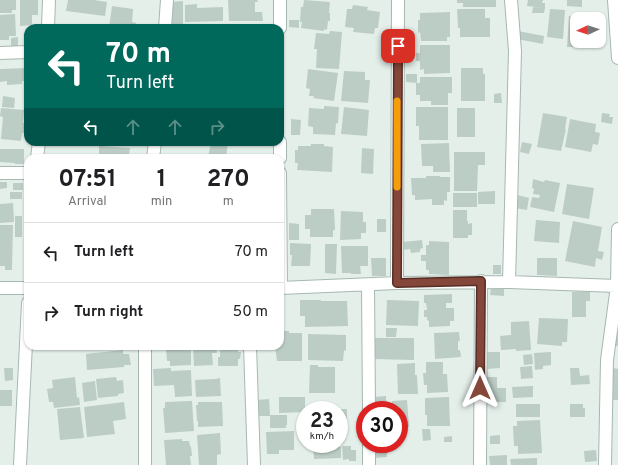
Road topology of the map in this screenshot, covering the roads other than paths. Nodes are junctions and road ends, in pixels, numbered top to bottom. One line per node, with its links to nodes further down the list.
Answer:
1 (49, 0): 7 (street)
2 (167, 0): 8 (street)
3 (280, 0): 9 (street)
4 (398, 0): 18 (street)
5 (512, 0): 17 (street)
6 (614, 0): 12 (street)
7 (48, 24)
8 (165, 24)
9 (280, 24)
10 (24, 52): 11 (street)
11 (0, 53)
12 (618, 58)
13 (0, 173): 14 (street)
14 (24, 173)
15 (618, 229): 20 (street)
16 (481, 281): 17 (street); 18 (street); 33 (street)
17 (509, 282): 20 (street)
18 (397, 283): 19 (street)
19 (368, 285): 23 (street); 27 (street)
20 (617, 286): 34 (street)
21 (0, 288): 22 (street)
22 (24, 288)
23 (284, 288)
24 (26, 350): 29 (street)
25 (144, 350): 30 (street)
26 (250, 350): 31 (street)
27 (369, 401)
28 (369, 453): 32 (street)
29 (20, 465)
30 (145, 465)
31 (254, 465)
32 (369, 465)
33 (480, 465)
34 (605, 465)

